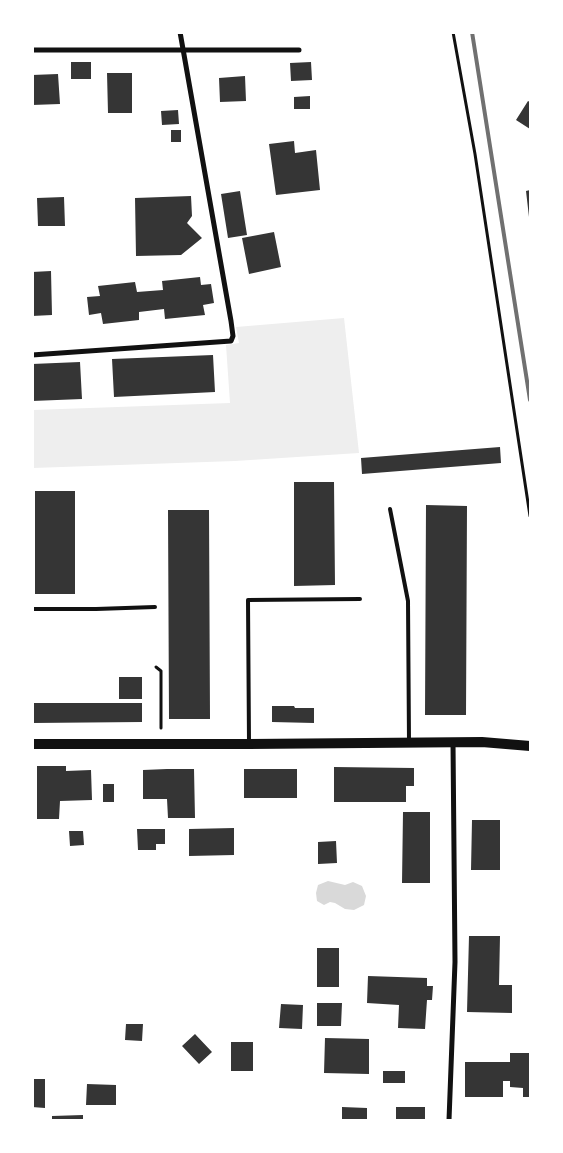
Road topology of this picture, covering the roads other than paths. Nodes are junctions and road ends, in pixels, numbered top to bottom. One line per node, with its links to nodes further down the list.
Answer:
1 (180, 32): 3 (street)
2 (32, 50): 3 (street)
3 (183, 50): 4 (street); 5 (street)
4 (299, 50)
5 (32, 355)
6 (390, 509): 10 (lane)
7 (360, 599): 13 (lane)
8 (155, 607): 9 (lane)
9 (32, 608)
10 (409, 742): 11 (main road); 13 (main road)
11 (452, 742): 14 (main road); 15 (street)
12 (32, 744): 13 (main road)
13 (249, 744)
14 (530, 746)
15 (449, 1120)

